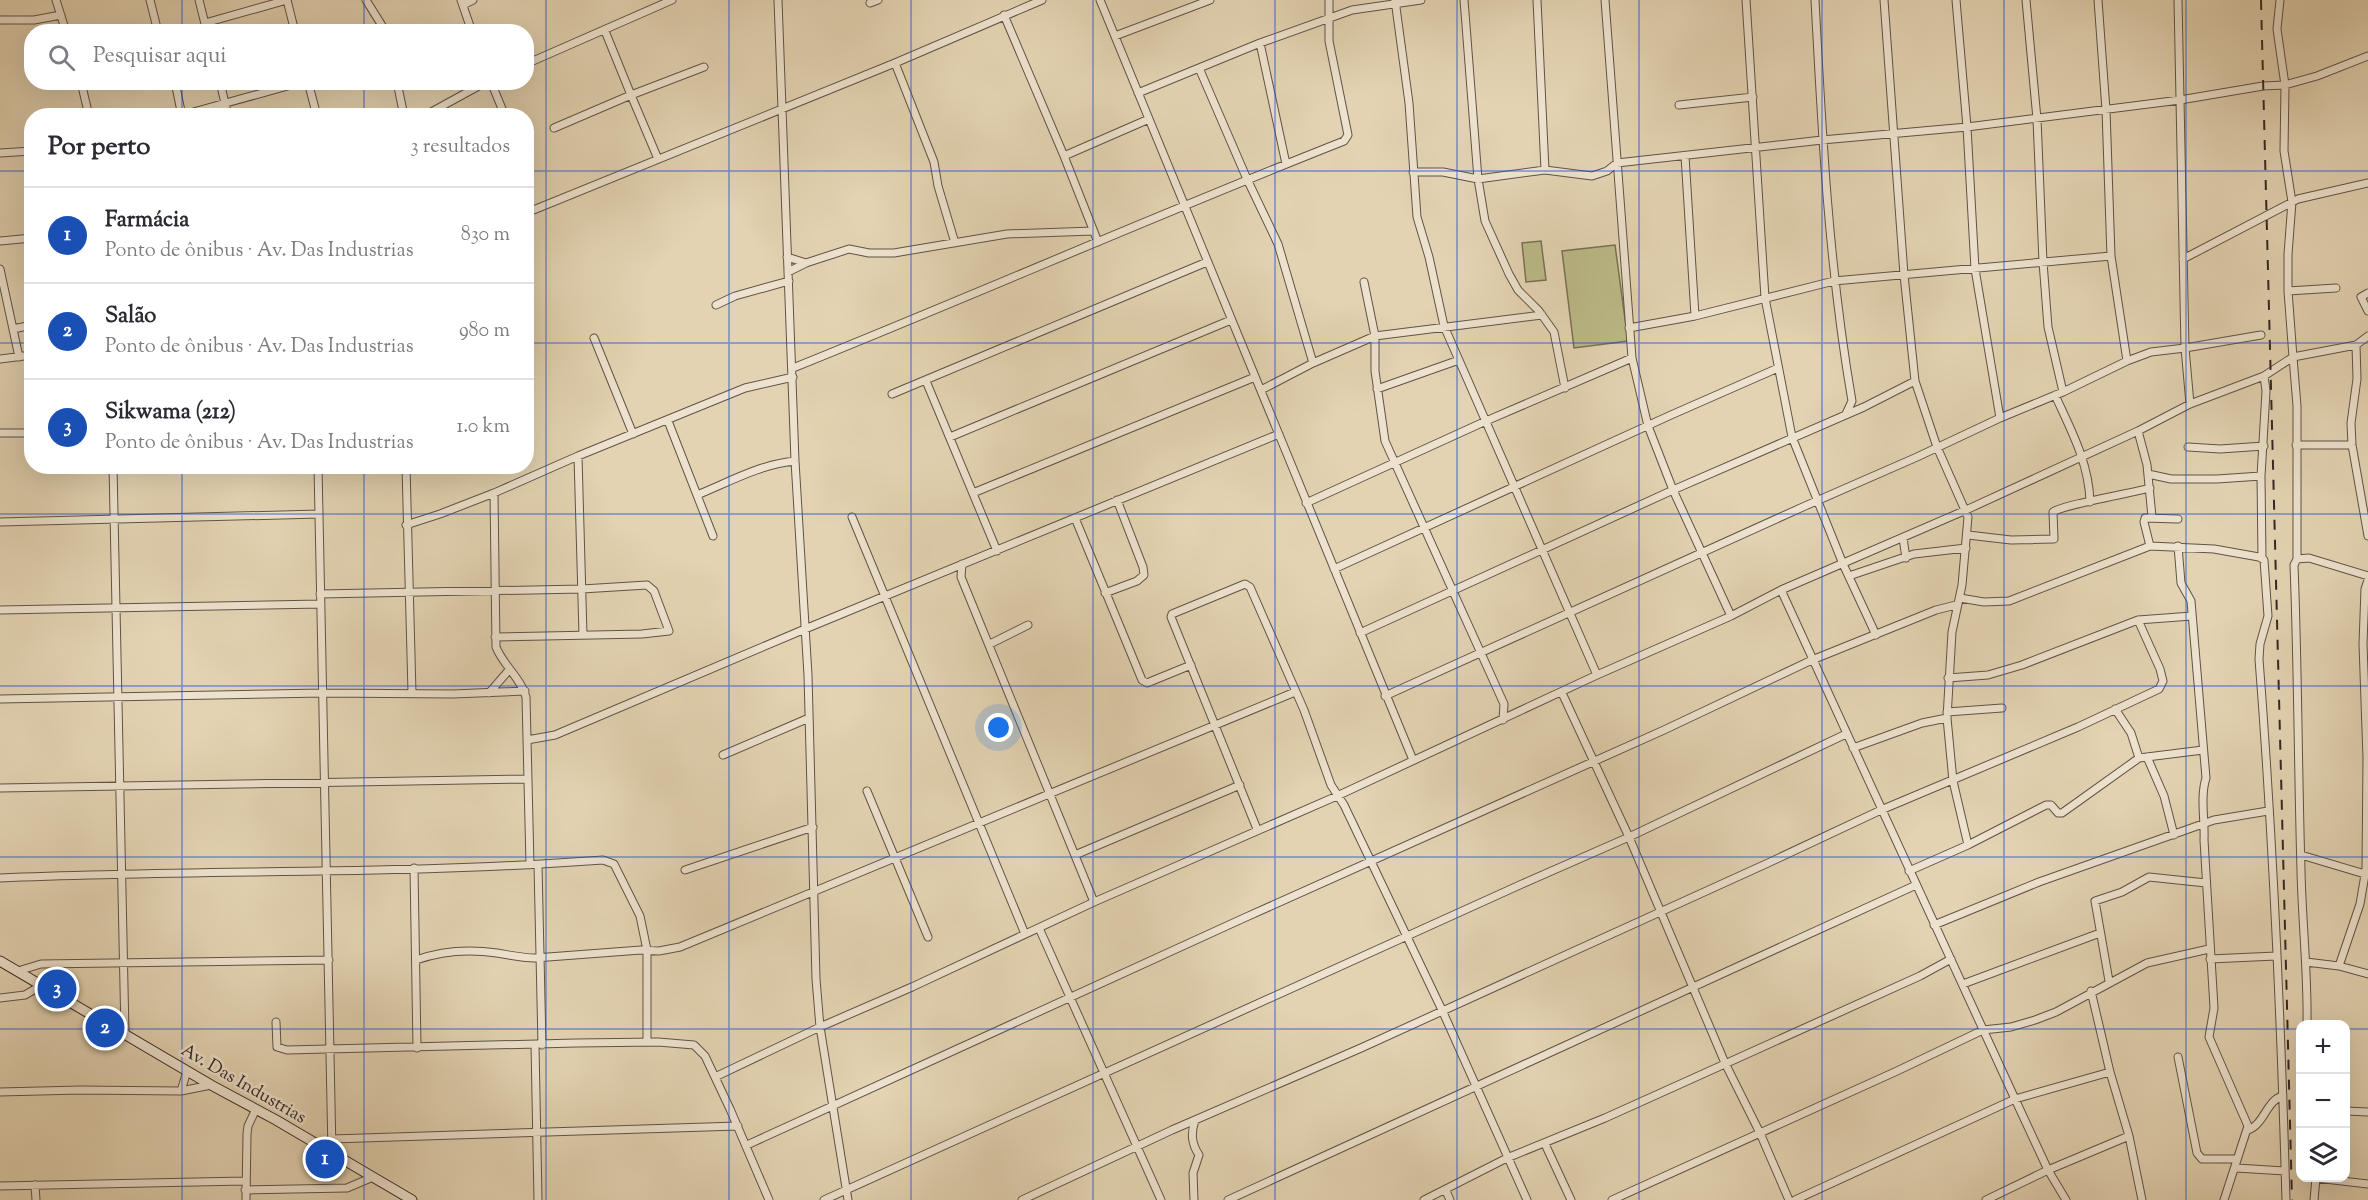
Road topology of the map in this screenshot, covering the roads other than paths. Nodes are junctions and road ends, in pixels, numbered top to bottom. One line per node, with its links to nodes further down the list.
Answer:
1 (56, 0): 29 (street)
2 (150, 0): 35 (street)
3 (199, 0): 33 (street)
4 (287, 0): 33 (street); 36 (street)
5 (366, 0): 37 (street)
6 (473, 0): 26 (street)
7 (672, 0): 39 (street)
8 (778, 0): 70 (street)
9 (878, 0): 28 (street)
10 (1042, 0): 30 (street)
11 (1100, 0): 40 (street)
12 (1210, 0): 40 (street)
13 (1329, 0): 32 (street)
14 (1420, 0): 27 (street)
15 (1464, 0): 89 (street)
16 (1537, 0): 86 (street)
17 (1605, 0): 84 (street)
18 (1746, 0): 58 (street)
19 (1815, 0): 77 (street)
20 (1884, 0): 76 (street)
21 (1956, 0): 74 (street)
22 (2026, 0): 73 (street)
23 (2097, 0): 71 (street)
24 (2178, 0): 59 (street)
25 (2280, 0): 47 (street)
26 (462, 2): 38 (street)
27 (1395, 2): 32 (street); 87 (street)
28 (870, 3)
29 (61, 15): 31 (street); 34 (street)
30 (1004, 15): 44 (street); 81 (street)
31 (0, 20)
32 (1329, 20): 41 (street); 85 (street)
33 (205, 23)
34 (64, 24)
35 (156, 24)
36 (293, 24)
37 (381, 24)
38 (469, 24)
39 (605, 31): 43 (street); 57 (street)
40 (1115, 36): 56 (street)
41 (1260, 43): 46 (street); 85 (street)
42 (2368, 56): 47 (street)
43 (534, 61)
44 (895, 63): 70 (street); 98 (street)
45 (704, 67): 57 (street)
46 (1199, 68): 56 (street); 88 (street)
47 (2284, 85): 59 (street); 91 (street)
48 (83, 90): 62 (street)
49 (176, 90): 63 (street)
50 (222, 90): 60 (street)
51 (273, 90): 60 (street)
52 (310, 90): 66 (street)
53 (399, 90): 67 (street)
54 (471, 90): 68 (street)
55 (494, 90): 69 (street)
56 (1138, 93): 72 (street)
57 (631, 95): 75 (street); 83 (street)
58 (1753, 97): 61 (street); 78 (street)
59 (2180, 100): 71 (street); 101 (street)
60 (225, 103): 64 (street); 65 (street)
61 (1679, 105)
62 (86, 108)
63 (180, 108)
64 (207, 108)
65 (226, 108)
66 (314, 108)
67 (402, 108)
68 (439, 108)
69 (502, 108)
70 (782, 109): 83 (street); 100 (street)
71 (2106, 110): 73 (street); 99 (street)
72 (1149, 118): 81 (street); 92 (street)
73 (2037, 118): 74 (street); 103 (street)
74 (1967, 127): 76 (street); 106 (street)
75 (554, 128)
76 (1893, 135): 77 (street); 108 (street)
77 (1822, 140): 78 (street); 109 (street)
78 (1755, 147): 82 (street); 115 (street)
79 (24, 152): 80 (street)
80 (0, 153)
81 (1064, 156): 94 (street)
82 (1685, 156): 84 (street); 119 (street)
83 (658, 159): 93 (street)
84 (1617, 163): 86 (street); 123 (street)
85 (1286, 164): 88 (street)
86 (1545, 170): 89 (street)
87 (1413, 172): 89 (street); 121 (street)
88 (1246, 179): 92 (street); 138 (street)
89 (1478, 179): 118 (street)
90 (2368, 183): 91 (street)
91 (2292, 202): 101 (street); 113 (street)
92 (1184, 206): 97 (street); 102 (street)
93 (534, 210)
94 (1093, 231): 97 (street); 98 (street)
95 (24, 239): 96 (street)
96 (0, 241)
97 (1098, 242): 139 (street)
98 (956, 243): 104 (street)
99 (2111, 256): 103 (street); 137 (street)
100 (787, 257): 104 (street); 107 (street)
101 (2183, 259): 130 (street)
102 (1207, 262): 120 (street); 144 (street)
103 (2043, 262): 106 (street); 149 (street)
104 (807, 263): 107 (street)
105 (0, 269): 124 (street)
106 (1975, 269): 108 (street); 156 (street)
107 (788, 272): 110 (street)
108 (1904, 276): 109 (street); 145 (street)
109 (1834, 281): 115 (street); 152 (street)
110 (789, 282): 116 (street); 139 (street)
111 (1364, 282): 126 (street)
112 (2336, 288): 113 (street)
113 (2288, 291): 133 (street)
114 (2368, 293): 117 (street)
115 (1765, 298): 119 (street); 140 (street)
116 (716, 305)
117 (2368, 311)
118 (1542, 315): 121 (street); 146 (street)
119 (1695, 316): 123 (street)
120 (1231, 320): 143 (street); 165 (street)
121 (1444, 326): 126 (street); 136 (street)
122 (24, 327): 124 (street)
123 (1629, 328): 134 (street)
124 (13, 329): 131 (street)
125 (2261, 335): 130 (street)
126 (1375, 336): 138 (street); 147 (street)
127 (2368, 336): 129 (street)
128 (594, 338): 163 (street)
129 (2356, 345): 133 (street); 168 (street)
130 (2185, 348): 137 (street); 153 (street)
131 (19, 357): 132 (street); 135 (street)
132 (24, 357)
133 (2293, 357): 141 (street); 167 (street)
134 (1632, 358): 146 (street); 159 (street)
135 (0, 359)
136 (1459, 360): 147 (street); 158 (street)
137 (2127, 361): 149 (street)
138 (1313, 363): 148 (street)
139 (793, 368): 142 (street)
140 (1778, 368): 159 (street); 166 (street)
141 (2264, 376): 153 (street); 169 (street)
142 (793, 377): 157 (street); 174 (street)
143 (1255, 377): 148 (street); 185 (street)
144 (926, 381): 150 (street); 165 (street)
145 (1915, 381): 154 (street); 170 (street)
146 (1565, 388): 158 (street)
147 (1377, 389): 175 (street)
148 (1261, 390): 164 (street)
149 (2063, 392): 151 (street)
150 (892, 394)
151 (2055, 395): 156 (street); 173 (street)
152 (1852, 401): 154 (street); 155 (street)
153 (2190, 405): 160 (street)
154 (1864, 407): 155 (street)
155 (1846, 414): 166 (street)
156 (2000, 418): 170 (street)
157 (668, 421): 163 (street); 186 (street)
158 (1486, 421): 175 (street); 181 (street)
159 (1647, 426): 181 (street); 183 (street)
160 (2138, 431): 173 (street); 179 (street)
161 (0, 433): 162 (street)
162 (24, 433)
163 (633, 434): 172 (street)
164 (1279, 434): 188 (street); 191 (street)
165 (950, 437): 185 (street)
166 (1792, 437): 183 (street); 189 (street)
167 (2296, 445): 168 (street); 214 (street)
168 (2352, 445): 187 (street)
169 (2264, 446): 171 (street); 180 (street)
170 (1937, 447): 189 (street); 192 (street)
171 (2188, 447)
172 (578, 456): 184 (street); 223 (street)
173 (2083, 456): 190 (street); 192 (street)
174 (795, 461): 186 (street); 240 (street)
175 (1395, 462): 191 (street); 201 (street)
176 (113, 474): 198 (street)
177 (318, 474): 193 (street)
178 (406, 474): 200 (street)
179 (2148, 474): 180 (street); 182 (street)
180 (2261, 476): 213 (street)
181 (1514, 487): 201 (street); 209 (street)
182 (2150, 488): 190 (street); 195 (street)
183 (1673, 490): 209 (street); 211 (street)
184 (494, 493): 200 (street); 222 (street)
185 (973, 494): 210 (street)
186 (698, 495): 203 (street)
187 (2364, 497): 204 (street)
188 (1117, 500): 196 (street); 227 (street)
189 (1818, 500): 211 (street); 216 (street)
190 (2090, 502): 202 (street)
191 (1306, 503): 218 (street)
192 (1966, 510): 202 (street); 205 (street)
193 (319, 514): 198 (street); 228 (street)
194 (852, 517): 229 (street)
195 (2152, 517): 197 (street); 206 (street)
196 (1075, 518): 210 (street); 227 (street)
197 (2178, 519)
198 (115, 520): 199 (street); 233 (street)
199 (0, 522)
200 (406, 525): 226 (street)
201 (1424, 528): 218 (street); 224 (street)
202 (1968, 535): 208 (street)
203 (713, 536)
204 (2368, 536)
205 (1903, 538): 212 (street); 216 (street)
206 (2150, 546): 207 (street); 231 (street)
207 (2178, 546): 213 (street); 237 (street)
208 (1966, 548): 212 (street); 231 (street)
209 (1542, 549): 224 (street); 235 (street)
210 (997, 551): 215 (street)
211 (1703, 553): 235 (street); 236 (street)
212 (1906, 558): 219 (street)
213 (2262, 558): 288 (street)
214 (2297, 559): 221 (street); 298 (street)
215 (962, 564): 217 (street); 220 (street)
216 (1843, 564): 219 (street); 225 (street)
217 (951, 568): 220 (street); 229 (street)
218 (1334, 569): 241 (street)
219 (1849, 576): 243 (street)
220 (962, 577): 245 (street)
221 (2368, 578): 230 (street)
222 (496, 589): 223 (street); 226 (street); 244 (street)
223 (582, 589): 242 (street); 242 (street)
224 (1452, 590): 241 (street); 247 (street)
225 (1781, 590): 236 (street); 248 (street)
226 (407, 592): 228 (street); 256 (street)
227 (1105, 593): 249 (street)
228 (320, 594): 232 (street)
229 (885, 597): 240 (street); 289 (street)
230 (2367, 600): 246 (street)
231 (1958, 602): 243 (street); 252 (street)
232 (321, 604): 233 (street); 255 (street)
233 (117, 608): 234 (street); 260 (street)
234 (0, 610)
235 (1570, 613): 247 (street); 251 (street)
236 (1731, 616): 251 (street)
237 (2192, 616): 238 (street); 273 (street)
238 (2138, 620): 252 (street); 264 (street)
239 (1028, 625): 245 (street)
240 (805, 629): 267 (street); 271 (street)
241 (1360, 633): 259 (street)
242 (583, 635): 244 (street)
243 (1876, 635): 248 (street)
244 (495, 637): 250 (street)
245 (990, 644): 285 (street)
246 (2365, 645): 292 (street)
247 (1481, 654): 259 (street); 262 (street)
248 (1812, 660): 270 (street); 277 (street)
249 (1191, 665): 254 (street); 269 (street)
250 (509, 670): 253 (street); 257 (street)
251 (1597, 675): 258 (street)
252 (1948, 678): 266 (street)
253 (525, 691): 257 (street); 271 (street)
254 (1295, 692): 269 (street); 286 (street)
255 (323, 693): 256 (street); 260 (street); 279 (street)
256 (412, 693): 257 (street)
257 (489, 693)
258 (1562, 693): 265 (street); 277 (street)
259 (1385, 696): 276 (street)
260 (119, 697): 261 (street); 281 (street)
261 (0, 699)
262 (1504, 704): 265 (street); 268 (street)
263 (2002, 708): 266 (street)
264 (2115, 709): 275 (street); 280 (street)
265 (1515, 714): 268 (street)
266 (1947, 715): 272 (street); 280 (street)
267 (809, 718): 274 (street); 291 (street)
268 (1503, 720): 276 (street)
269 (1214, 724): 282 (street); 285 (street)
270 (1846, 734): 272 (street); 295 (street)
271 (527, 740): 278 (street)
272 (1853, 748): 287 (street)
273 (2203, 750): 275 (street); 290 (street)
274 (723, 754)
275 (2143, 757): 294 (street); 296 (street)
276 (1413, 760): 286 (street)
277 (1594, 762): 295 (street); 300 (street)
278 (528, 779): 279 (street); 301 (street)
279 (325, 781): 281 (street); 303 (street)
280 (1953, 781): 287 (street); 296 (street)
281 (120, 785): 283 (street); 306 (street)
282 (1240, 785): 293 (street); 297 (street)
283 (0, 788)
284 (867, 791): 299 (street)
285 (1050, 794): 289 (street); 297 (street)
286 (1337, 796): 293 (street); 300 (street)
287 (1881, 810): 305 (street); 313 (street)
288 (2268, 811): 290 (street); 324 (street)
289 (979, 823): 299 (street); 317 (street)
290 (2205, 824): 294 (street); 309 (street)
291 (813, 827): 304 (street); 311 (street)
292 (2367, 828): 307 (street)
293 (1257, 830): 312 (street)
294 (2174, 835): 314 (street)
295 (1629, 837): 313 (street); 319 (street)
296 (1968, 845): 305 (street)
297 (1075, 855): 312 (street)
298 (2301, 855): 307 (street); 331 (street)
299 (895, 858): 311 (street); 318 (street)
300 (1372, 862): 319 (street); 341 (street)
301 (534, 865): 302 (street); 322 (street); 325 (street)
302 (414, 868): 303 (street); 321 (street)
303 (327, 870): 306 (street); 328 (street)
304 (685, 870)
305 (1909, 871): 310 (street)
306 (122, 873): 308 (street); 332 (street)
307 (2367, 875): 333 (street)
308 (0, 878)
309 (2206, 883): 316 (street); 320 (street)
310 (1916, 885): 314 (street); 339 (street)
311 (814, 890): 322 (street); 346 (street)
312 (1094, 902): 315 (street)
313 (1661, 911): 339 (street); 343 (street)
314 (1935, 925): 326 (street)
315 (1039, 928): 317 (street); 341 (street)
316 (2100, 933): 336 (street); 337 (street)
317 (1025, 934): 346 (street)
318 (928, 937)
319 (1408, 937): 343 (street); 357 (street)
320 (2209, 949): 327 (street); 336 (street)
321 (416, 950): 323 (street); 329 (street)
322 (648, 950): 325 (street); 349 (street)
323 (431, 954): 325 (street); 329 (street)
324 (2276, 956): 327 (street); 363 (street)
325 (541, 957): 350 (street)
326 (1951, 959): 337 (street); 354 (street)
327 (2210, 959): 371 (street)
328 (328, 960): 332 (street); 351 (street)
329 (416, 960): 352 (street)
330 (0, 961): 334 (main road)
331 (2306, 962): 333 (street); 344 (street)
332 (123, 963): 334 (street); 348 (street)
333 (2339, 966): 335 (street)
334 (18, 971): 338 (main road)
335 (2368, 974)
336 (2109, 981): 340 (street)
337 (1963, 984): 347 (street)
338 (44, 986): 342 (street); 348 (main road, Av. Das Industrias)
339 (1692, 988): 354 (street); 360 (street)
340 (2091, 991): 347 (street); 356 (street)
341 (1071, 996): 357 (street); 365 (street)
342 (0, 998)
343 (1442, 1010): 360 (street); 369 (street)
344 (2307, 1020)
345 (276, 1022): 351 (street)
346 (820, 1026): 358 (street); 365 (street)
347 (1983, 1030): 364 (street); 373 (street)
348 (125, 1034): 355 (main road, Av. Das Industrias)
349 (647, 1042): 350 (street); 358 (street)
350 (538, 1045): 352 (street); 372 (street)
351 (330, 1048): 352 (street); 375 (street)
352 (417, 1048)
353 (2178, 1057): 381 (street)
354 (1725, 1063): 373 (street); 376 (street)
355 (188, 1071): 359 (main road, Av. Das Industrias); 361 (street)
356 (2110, 1072): 364 (street); 374 (street)
357 (1105, 1073): 378 (street); 391 (street)
358 (715, 1077): 370 (street)
359 (211, 1085): 361 (street); 366 (main road, Av. Das Industrias)
360 (1476, 1086): 380 (street); 403 (street)
361 (181, 1091): 362 (street)
362 (0, 1092)
363 (2283, 1096): 371 (street); 384 (street)
364 (2015, 1099): 383 (street); 410 (street)
365 (832, 1106): 377 (street); 391 (street)
366 (256, 1109): 379 (main road, Av. Das Industrias); 386 (street)
367 (2350, 1111): 368 (street)
368 (2368, 1112)
369 (1196, 1120): 378 (street); 402 (street)
370 (738, 1126): 372 (street); 377 (street)
371 (2248, 1130): 381 (street)
372 (538, 1133): 375 (street); 396 (street)
373 (1760, 1133): 408 (street); 409 (street)
374 (2129, 1136): 383 (street); 413 (street)
375 (332, 1139): 379 (street)
376 (1545, 1144): 380 (street); 407 (street)
377 (747, 1145): 397 (street)
378 (1137, 1148): 400 (street); 401 (street)
379 (332, 1152): 385 (main road, Av. Das Industrias)
380 (1507, 1158): 392 (street); 406 (street)
381 (2237, 1159): 382 (street)
382 (2236, 1168): 384 (street); 414 (street)
383 (2048, 1170): 411 (street); 412 (street)
384 (2285, 1171): 415 (street)
385 (374, 1177): 390 (street); 395 (main road, Av. Das Industrias)
386 (245, 1181): 388 (street); 390 (street)
387 (2368, 1184): 416 (street)
388 (35, 1185): 389 (street); 393 (street)
389 (0, 1186)
390 (245, 1190): 394 (street)
391 (846, 1190): 398 (street); 399 (street)
392 (1446, 1191): 404 (street); 405 (street)
393 (36, 1200)
394 (246, 1200)
395 (412, 1200)
396 (538, 1200)
397 (769, 1200)
398 (824, 1200)
399 (848, 1200)
400 (1022, 1200)
401 (1161, 1200)
402 (1194, 1200)
403 (1227, 1200)
404 (1424, 1200)
405 (1450, 1200)
406 (1527, 1200)
407 (1571, 1200)
408 (1612, 1200)
409 (1789, 1200)
410 (1795, 1200)
411 (1986, 1200)
412 (2066, 1200)
413 (2142, 1200)
414 (2223, 1200)
415 (2286, 1200)
416 (2314, 1200)

